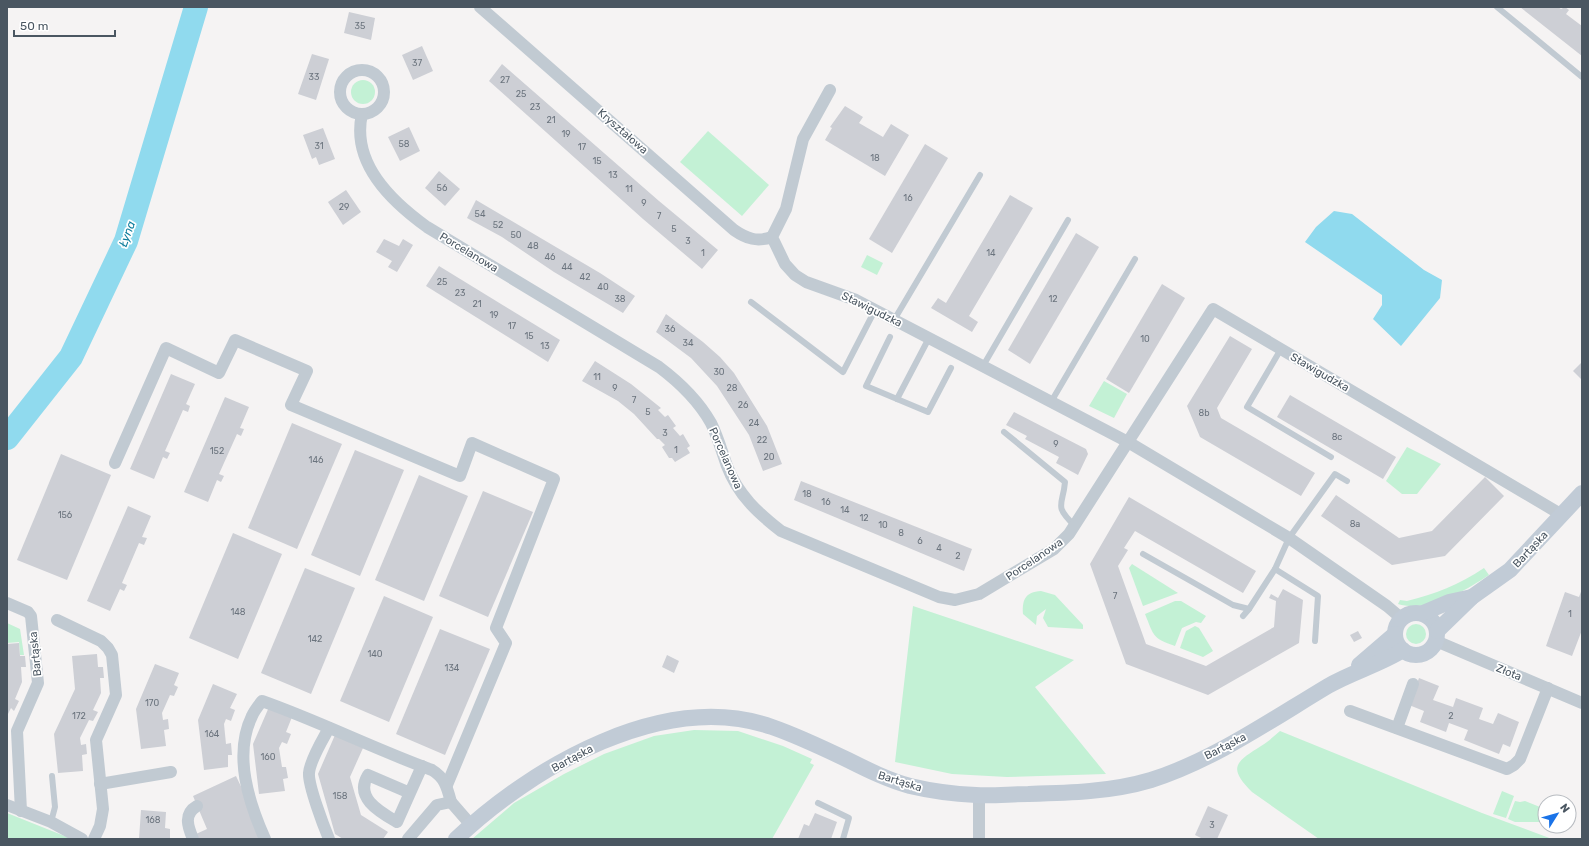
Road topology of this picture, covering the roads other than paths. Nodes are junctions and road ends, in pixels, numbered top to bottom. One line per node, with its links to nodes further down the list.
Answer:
1 (480, 7): 8 (street, Kryształowa)
2 (1497, 7): 3 (lane)
3 (1582, 77)
4 (830, 90): 8 (street)
5 (362, 114): 27 (street, Porcelanowa)
6 (980, 175): 12 (lane)
7 (1068, 220): 16 (lane)
8 (772, 237): 11 (street, Stawigudzka)
9 (1135, 259): 19 (lane)
10 (751, 302): 11 (lane)
11 (875, 310): 12 (street, Stawigudzka)
12 (894, 320): 14 (street, Stawigudzka)
13 (890, 337): 18 (lane)
14 (929, 338): 16 (street, Stawigudzka); 18 (lane)
15 (1281, 350): 21 (street, Stawigudzka); 22 (lane); 26 (street, Stawigudzka)
16 (983, 366): 19 (street, Stawigudzka)
17 (951, 368): 18 (lane)
18 (897, 399)
19 (1051, 402): 21 (street, Stawigudzka)
20 (1004, 432): 27 (lane)
21 (1128, 442): 27 (street, Porcelanowa); 28 (street, Stawigudzka)
22 (1331, 457)
23 (115, 463): 53 (street)
24 (1347, 481): 28 (lane)
25 (1582, 493): 26 (street, Bartąska)
26 (1562, 515): 31 (street, Bartąska)
27 (1075, 526)
28 (1289, 538): 30 (lane); 36 (street, Stawigudzka)
29 (1143, 554): 33 (lane)
30 (1275, 568): 33 (lane); 40 (lane)
31 (1472, 597): 34 (street, Bartąska); 39 (street, Bartąska)
32 (7, 603): 60 (street, Bartąska)
33 (1249, 609): 35 (lane)
34 (1423, 613): 36 (street, Bartąska); 39 (street)
35 (1243, 616)
36 (1401, 618): 38 (street, Bartąska)
37 (57, 620): 52 (street)
38 (1395, 634): 41 (street); 42 (street, Bartąska)
39 (1437, 636): 41 (street, Bartąska); 44 (street, Złota)
40 (1315, 640)
41 (1402, 650): 42 (street, Bartąska)
42 (1340, 680): 55 (street, Bartąska)
43 (1413, 684): 48 (street)
44 (1548, 688): 45 (street, Złota); 48 (street)
45 (1582, 703)
46 (1350, 711): 48 (street)
47 (329, 728): 49 (street); 66 (street); 67 (street)
48 (1397, 728)
49 (422, 766): 53 (street); 54 (street)
50 (171, 772): 52 (street)
51 (52, 776): 61 (lane)
52 (100, 784): 64 (street)
53 (447, 785): 56 (street)
54 (410, 793)
55 (979, 795): 62 (street, Bartąska); 71 (street)
56 (451, 802): 62 (street); 68 (street)
57 (818, 803): 70 (lane)
58 (7, 805): 60 (street)
59 (197, 806): 65 (street)
60 (21, 811): 61 (street)
61 (51, 822): 63 (street)
62 (471, 825): 69 (street, Bartąska)
63 (82, 839)
64 (94, 839)
65 (194, 839)
66 (266, 839)
67 (329, 839)
68 (408, 839)
69 (456, 839)
70 (842, 839)
71 (979, 839)

